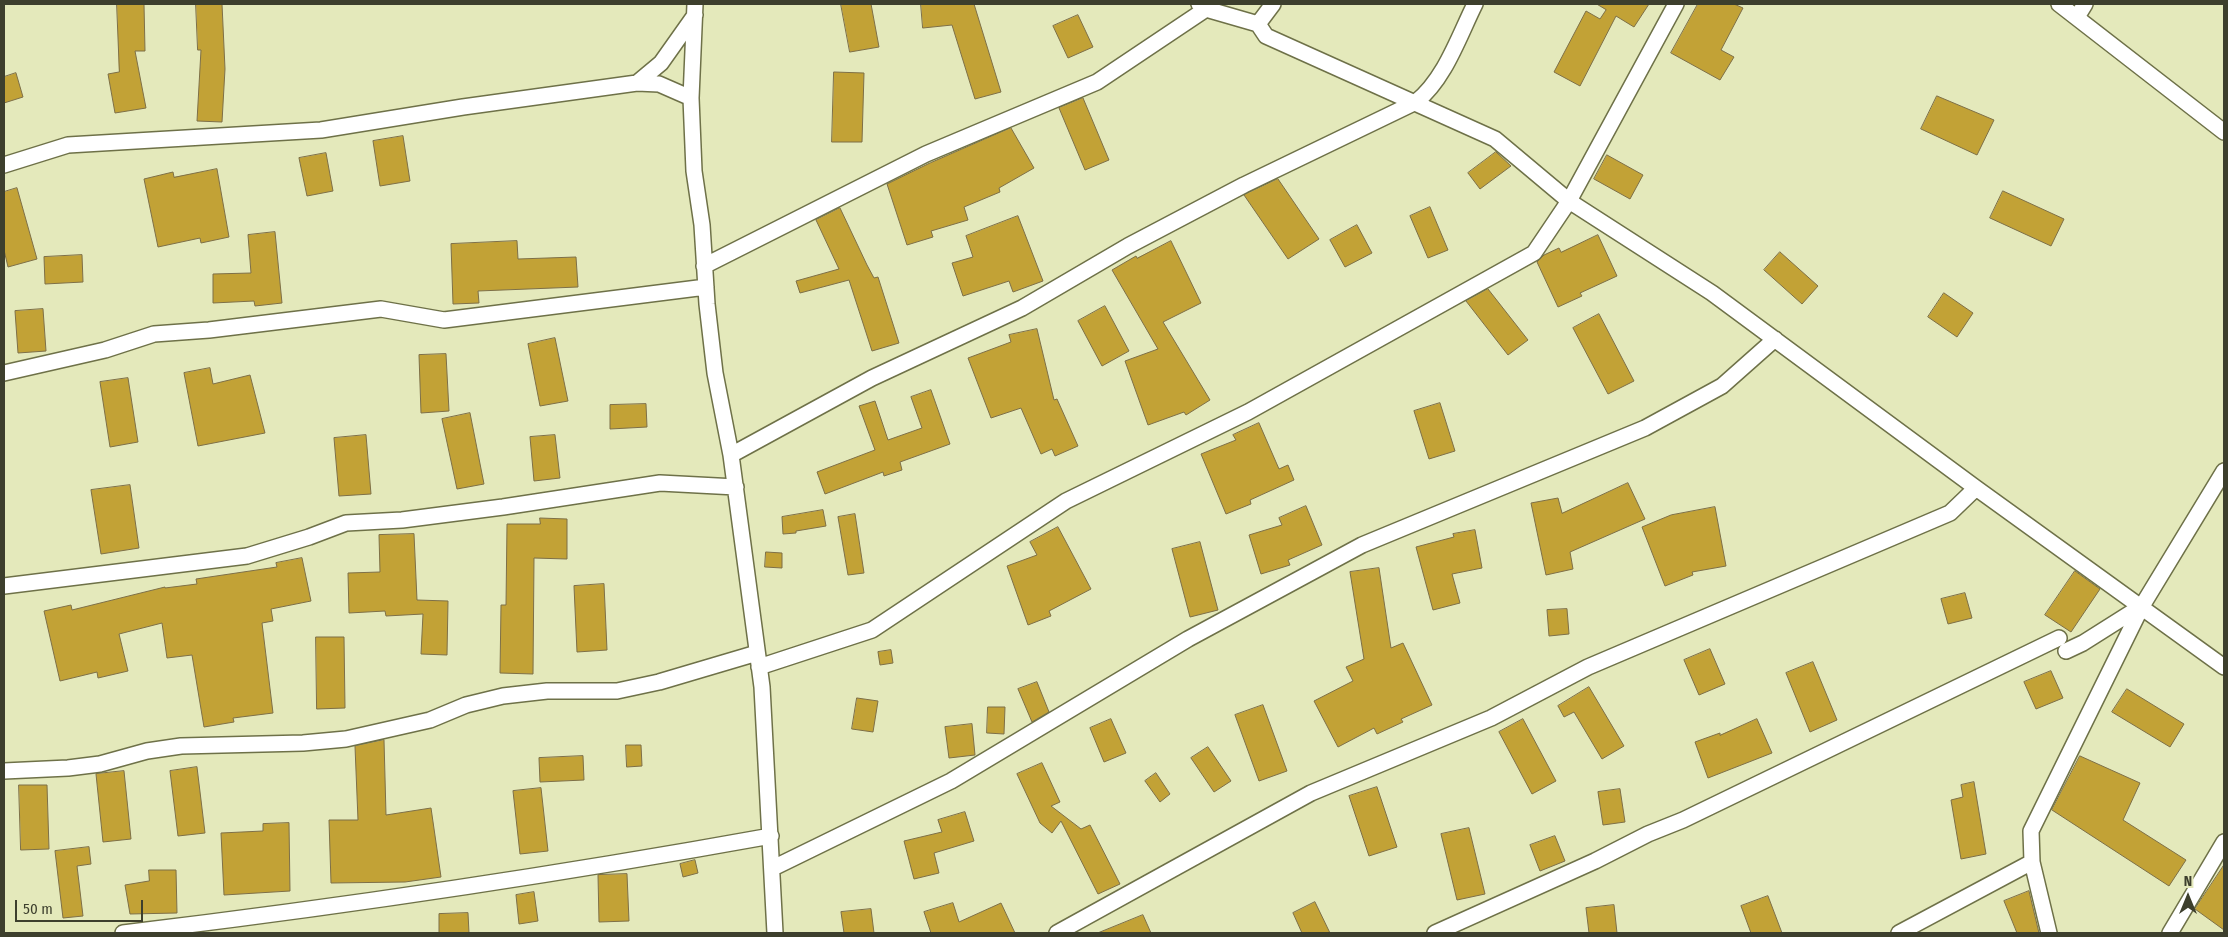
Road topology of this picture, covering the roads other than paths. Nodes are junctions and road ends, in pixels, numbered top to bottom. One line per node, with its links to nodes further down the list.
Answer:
1 (1273, 4): 9 (street)
2 (1475, 4): 12 (street)
3 (1676, 4): 15 (street)
4 (2059, 4): 8 (street)
5 (2085, 4): 8 (street)
6 (1202, 6): 9 (street); 16 (street)
7 (696, 9): 10 (street); 11 (street)
8 (2077, 18): 13 (street)
9 (1258, 24): 12 (street)
10 (636, 83): 11 (street); 14 (street)
11 (691, 98): 16 (street)
12 (1416, 102): 15 (street); 20 (street)
13 (2224, 132)
14 (4, 165)
15 (1569, 201): 18 (street); 26 (street)
16 (704, 266): 17 (street)
17 (706, 288): 19 (street); 20 (street)
18 (1776, 339): 23 (street); 32 (street)
19 (4, 373)
20 (731, 455): 22 (street)
21 (2224, 471): 25 (street)
22 (736, 487): 24 (street); 26 (street)
23 (1976, 488): 25 (street); 35 (street)
24 (4, 586)
25 (2142, 606): 27 (street); 31 (street); 36 (street)
26 (758, 660): 28 (street); 29 (street)
27 (2224, 667)
28 (4, 772)
29 (771, 836): 32 (street); 33 (street)
30 (2224, 842): 39 (street)
31 (2032, 862): 37 (street); 38 (street)
32 (773, 868): 34 (street)
33 (122, 933)
34 (775, 933)
35 (1057, 933)
36 (1435, 933)
37 (1898, 933)
38 (2048, 933)
39 (2170, 933)

